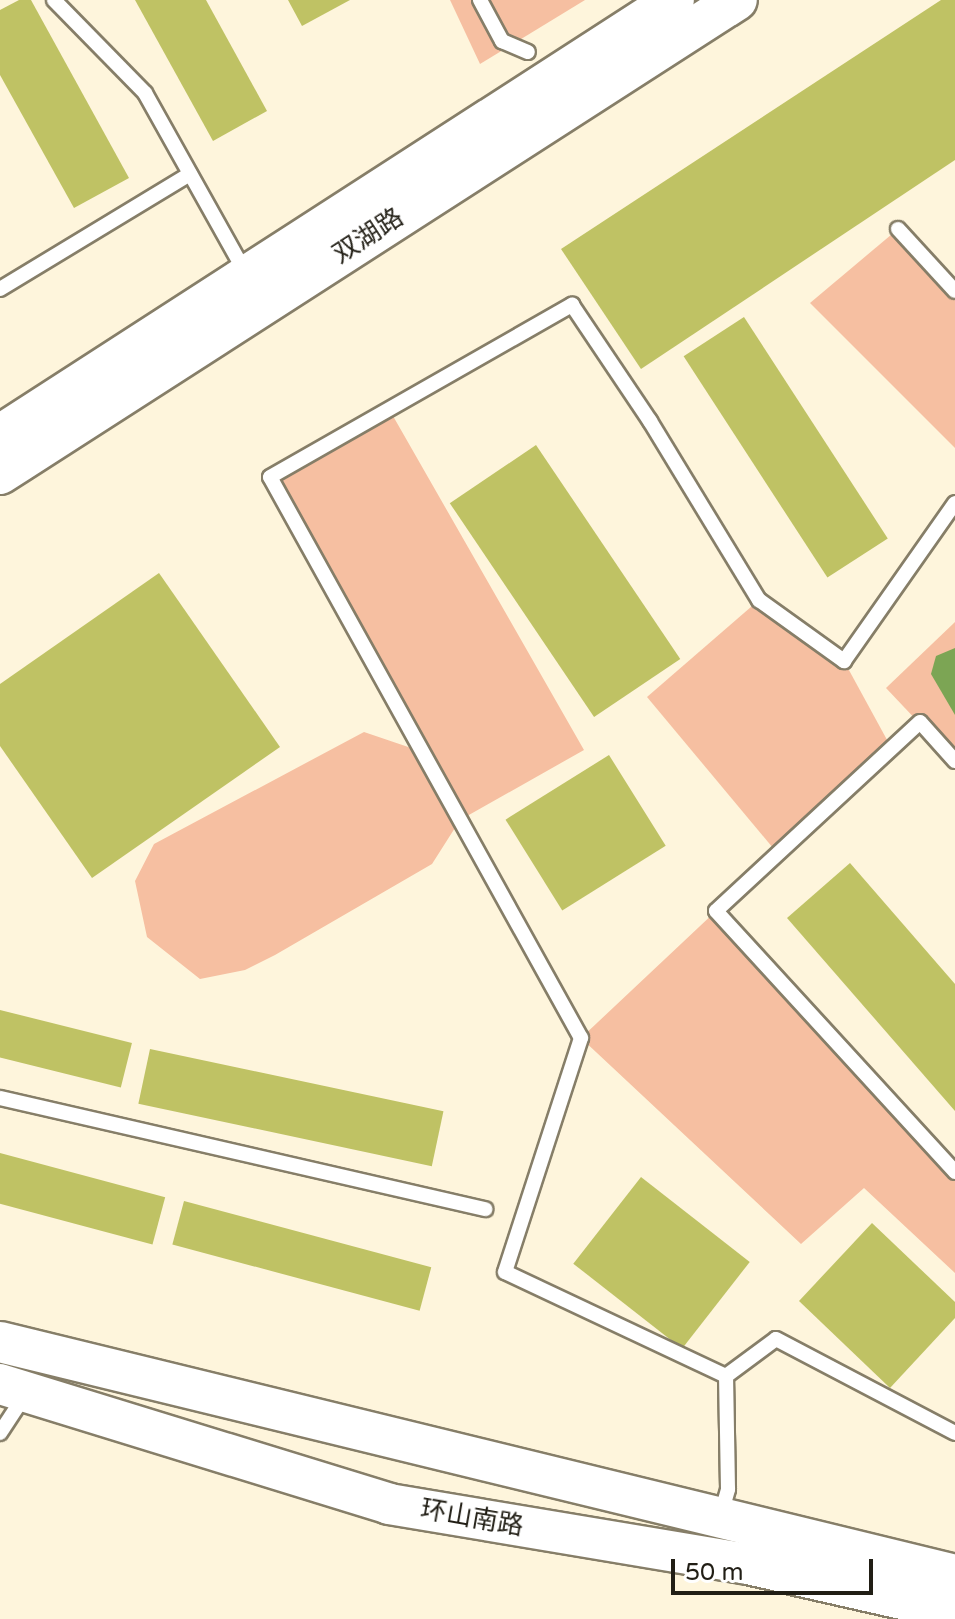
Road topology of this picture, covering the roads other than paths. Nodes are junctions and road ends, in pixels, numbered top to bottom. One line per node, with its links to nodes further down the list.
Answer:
1 (54, 0): 6 (lane)
2 (480, 0): 5 (lane)
3 (674, 0): 8 (main road, 双湖路)
4 (737, 0): 12 (main road, 双湖路)
5 (528, 52)
6 (190, 174): 8 (lane); 9 (lane)
7 (898, 229): 10 (lane)
8 (247, 276): 11 (main road, 双湖路)
9 (0, 289)
10 (955, 291)
11 (0, 435)
12 (0, 474)
13 (955, 503): 19 (lane)
14 (955, 761): 16 (lane)
15 (0, 1098): 17 (lane)
16 (955, 1172)
17 (485, 1209)
18 (0, 1342): 23 (main road, 环山南路)
19 (726, 1376): 22 (lane); 23 (lane)
20 (14, 1388): 21 (lane); 25 (main road, 环山南路)
21 (0, 1433)
22 (955, 1433)
23 (720, 1519): 24 (main road, 环山南路)
24 (955, 1575)
25 (955, 1611)

